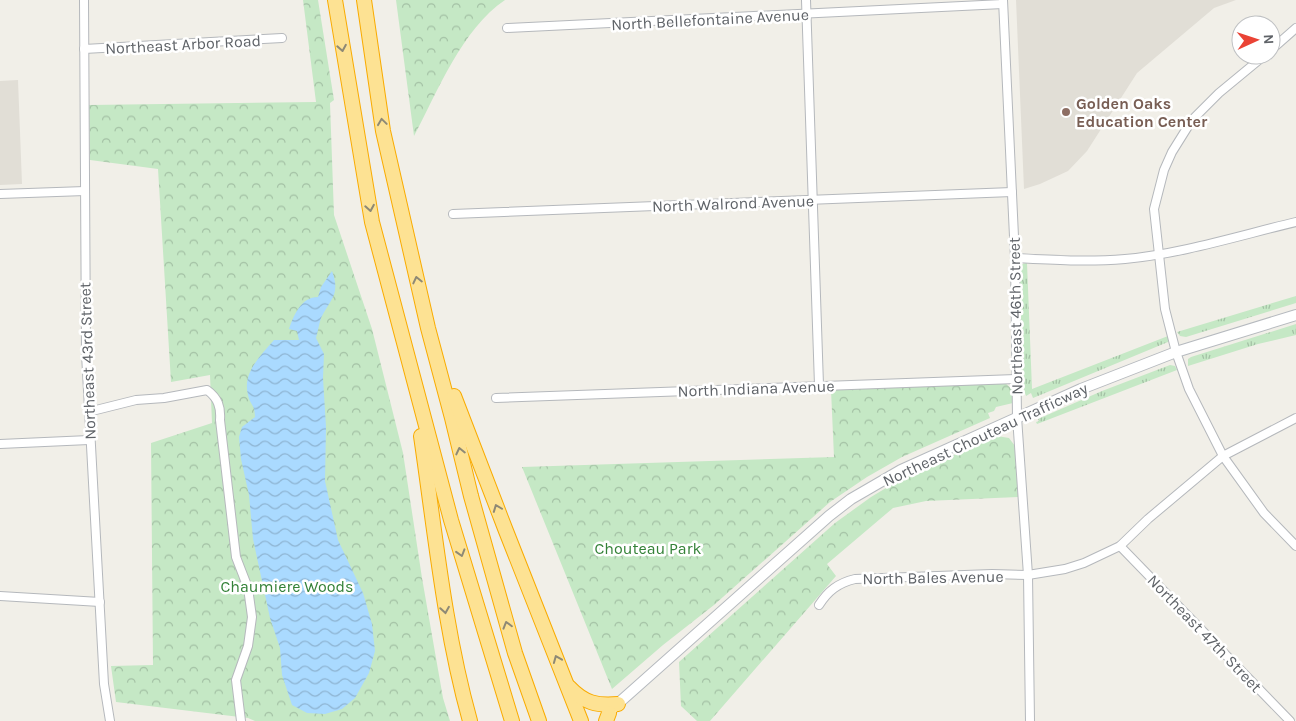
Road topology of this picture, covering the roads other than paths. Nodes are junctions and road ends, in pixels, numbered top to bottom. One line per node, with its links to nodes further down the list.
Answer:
1 (84, 0): 11 (street, Northeast 43rd Street)
2 (335, 0): 24 (highway, one-way to 24)
3 (364, 0): 22 (highway, one-way to 3)
4 (806, 0): 6 (street)
5 (1003, 2): 6 (street, North Bellefontaine Avenue); 14 (street, Northeast 46th Street)
6 (806, 14): 7 (street, North Bellefontaine Avenue); 16 (street)
7 (507, 28)
8 (1296, 28): 10 (street)
9 (282, 38): 11 (street, Northeast Arbor Road)
10 (1281, 41)
11 (84, 49): 13 (street, Northeast 43rd Street)
12 (1253, 65): 19 (street)
13 (85, 191): 15 (street); 28 (street, Northeast 43rd Street)
14 (1012, 192): 16 (street, North Walrond Avenue); 20 (street, Northeast 46th Street)
15 (0, 194)
16 (813, 200): 17 (street, North Walrond Avenue); 26 (street)
17 (453, 214)
18 (1296, 222): 19 (street)
19 (1159, 254): 20 (street); 23 (street)
20 (1015, 258): 25 (street, Northeast 46th Street)
21 (1296, 315): 23 (main road, Northeast Chouteau Trafficway)
22 (428, 328): 40 (highway, one-way to 22); 46 (highway, one-way to 22)
23 (1176, 352): 29 (main road, Northeast Chouteau Trafficway); 33 (street)
24 (412, 371): 44 (highway, one-way to 44); 45 (highway, one-way to 45)
25 (1016, 379): 26 (street, North Indiana Avenue); 29 (street, Northeast 46th Street)
26 (819, 385): 27 (street, North Indiana Avenue)
27 (496, 398)
28 (88, 412): 31 (street, Northeast 43rd Street); 43 (street)
29 (1017, 417): 36 (street, Northeast 46th Street); 41 (main road, Northeast Chouteau Trafficway)
30 (1296, 418): 33 (street, North Bales Avenue)
31 (89, 440): 32 (street); 38 (street, Northeast 43rd Street)
32 (0, 444)
33 (1223, 456): 34 (street, North Bales Avenue); 35 (street)
34 (1120, 546): 36 (street, North Bales Avenue); 49 (street, Northeast 47th Street)
35 (1296, 546)
36 (1028, 575): 39 (street, North Bales Avenue); 48 (street, Northeast 46th Street)
37 (0, 596): 38 (street)
38 (100, 602): 42 (street, Northeast 43rd Street)
39 (819, 605)
40 (566, 685): 41 (highway); 47 (highway)
41 (608, 715)
42 (110, 721)
43 (241, 721)
44 (470, 721)
45 (512, 721)
46 (539, 721)
47 (581, 721)
48 (1030, 721)
49 (1290, 721)

